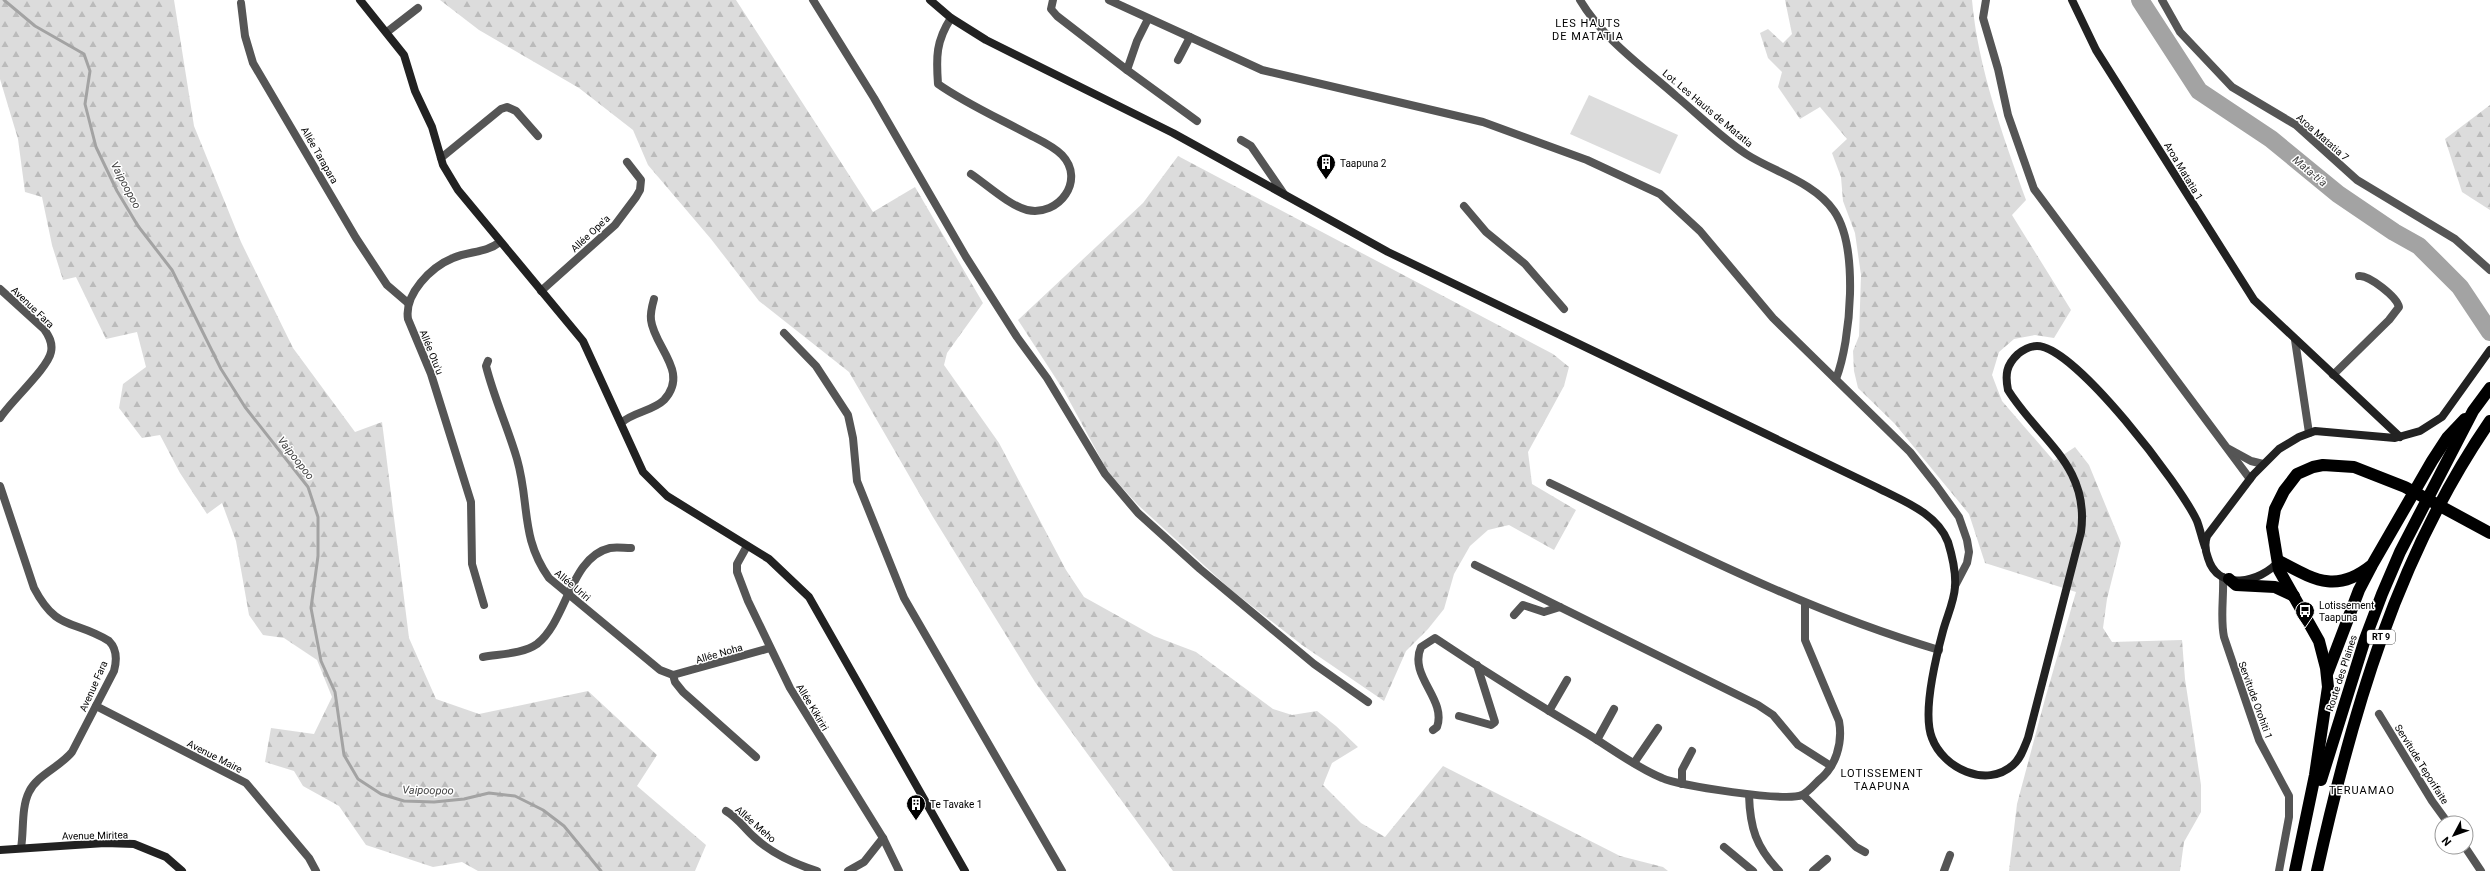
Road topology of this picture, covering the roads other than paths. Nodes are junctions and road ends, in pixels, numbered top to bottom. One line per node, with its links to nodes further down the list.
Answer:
1 (360, 0): 14 (main road)
2 (813, 0): 74 (street)
3 (930, 0): 12 (main road)
4 (1054, 0): 17 (street)
5 (1109, 0): 13 (street)
6 (1580, 0): 39 (street, Lot. Les Hauts de Matatia)
7 (1986, 0): 47 (street)
8 (2072, 0): 35 (main road, Aroa Matatia 1)
9 (2162, 0): 27 (street, Aroa Matatia 7)
10 (241, 3): 32 (street, Allée Tarapara)
11 (418, 8): 14 (street)
12 (951, 18): 23 (street); 24 (main road)
13 (1148, 19): 15 (street); 17 (street)
14 (387, 32): 21 (main road)
15 (1190, 37): 16 (street); 39 (street)
16 (1178, 60)
17 (1127, 70): 18 (street)
18 (1197, 121)
19 (538, 136): 21 (street)
20 (1241, 140): 24 (street)
21 (441, 158): 26 (main road)
22 (627, 162): 30 (street, Allée Ope'a)
23 (971, 174)
24 (1284, 194): 60 (main road)
25 (1464, 206): 33 (street)
26 (500, 242): 30 (main road); 32 (street)
27 (2490, 270)
28 (2359, 276): 38 (street)
29 (0, 289): 42 (street, Avenue Fara)
30 (541, 291): 44 (main road)
31 (654, 299): 44 (street)
32 (408, 303): 64 (street, Allée Otu'u)
33 (1564, 309)
34 (784, 333): 106 (street)
35 (2295, 340): 38 (main road, Aroa Matatia 1); 45 (street)
36 (2490, 350): 46 (main road)
37 (488, 361): 61 (street, Allée Uriri)
38 (2333, 375): 46 (main road, Aroa Matatia 1)
39 (1836, 379): 60 (street)
40 (2487, 392): 41 (highway, Route des Plaines / RT 9)
41 (2473, 411): 57 (highway); 113 (highway, Route des Plaines / RT 9)
42 (0, 418)
43 (2490, 421): 114 (highway, RT 9)
44 (621, 423): 53 (main road)
45 (2309, 433): 46 (main road); 48 (main road)
46 (2400, 437)
47 (2223, 446): 48 (street); 49 (street)
48 (2263, 464): 49 (main road)
49 (2250, 479): 54 (main road)
50 (1550, 484): 63 (street)
51 (0, 486): 75 (street, Avenue Fara)
52 (2490, 532): 56 (highway)
53 (747, 546): 67 (street, Allée Kikiriri); 105 (main road)
54 (2205, 547): 59 (main road); 68 (main road)
55 (631, 548): 61 (street)
56 (2279, 561): 57 (highway); 59 (main road); 62 (highway)
57 (2372, 564): 72 (highway)
58 (1475, 565): 65 (street)
59 (2226, 578): 62 (highway); 111 (street, Servitude Orohiti 1)
60 (1955, 586): 68 (main road)
61 (569, 595): 69 (street); 71 (street, Allée Uriri)
62 (2294, 596): 72 (highway)
63 (1805, 603): 68 (street); 86 (street)
64 (484, 605)
65 (1560, 607): 66 (street); 86 (street)
66 (1514, 615)
67 (770, 648): 71 (street, Allée Noha); 92 (street, Allée Kikiriri)
68 (1939, 650)
69 (483, 657)
70 (1477, 665): 77 (street); 79 (street); 81 (street)
71 (673, 675): 84 (street)
72 (2327, 675): 112 (highway)
73 (1567, 680): 77 (street)
74 (1368, 702)
75 (96, 706): 94 (street, Avenue Fara); 101 (street, Avenue Maire)
76 (1614, 708): 82 (street)
77 (1549, 711): 82 (street)
78 (2379, 714): 91 (street, Servitude Teporifaite)
79 (1459, 716)
80 (1658, 728): 85 (street)
81 (1433, 730)
82 (1597, 740): 85 (street)
83 (1692, 751): 87 (street)
84 (756, 756)
85 (1634, 763): 87 (street)
86 (1831, 766): 89 (street)
87 (1682, 784): 88 (street)
88 (1749, 795): 89 (street); 108 (street)
89 (1803, 795): 96 (street)
90 (726, 812): 102 (street, Allée Meho)
91 (2443, 815)
92 (883, 838): 103 (street); 104 (street, Allée Kikiriri)
93 (1724, 847): 107 (street)
94 (22, 848): 95 (main road, Avenue Miritea); 100 (main road, Avenue Miritea)
95 (0, 850)
96 (1865, 852)
97 (1950, 855): 110 (street)
98 (2470, 855): 115 (street)
99 (1827, 859): 109 (street)
100 (182, 871)
101 (316, 871)
102 (817, 871)
103 (848, 871)
104 (899, 871)
105 (965, 871)
106 (1062, 871)
107 (1753, 871)
108 (1779, 871)
109 (1813, 871)
110 (1944, 871)
111 (2279, 871)
112 (2295, 871)
113 (2301, 871)
114 (2317, 871)
115 (2481, 871)

